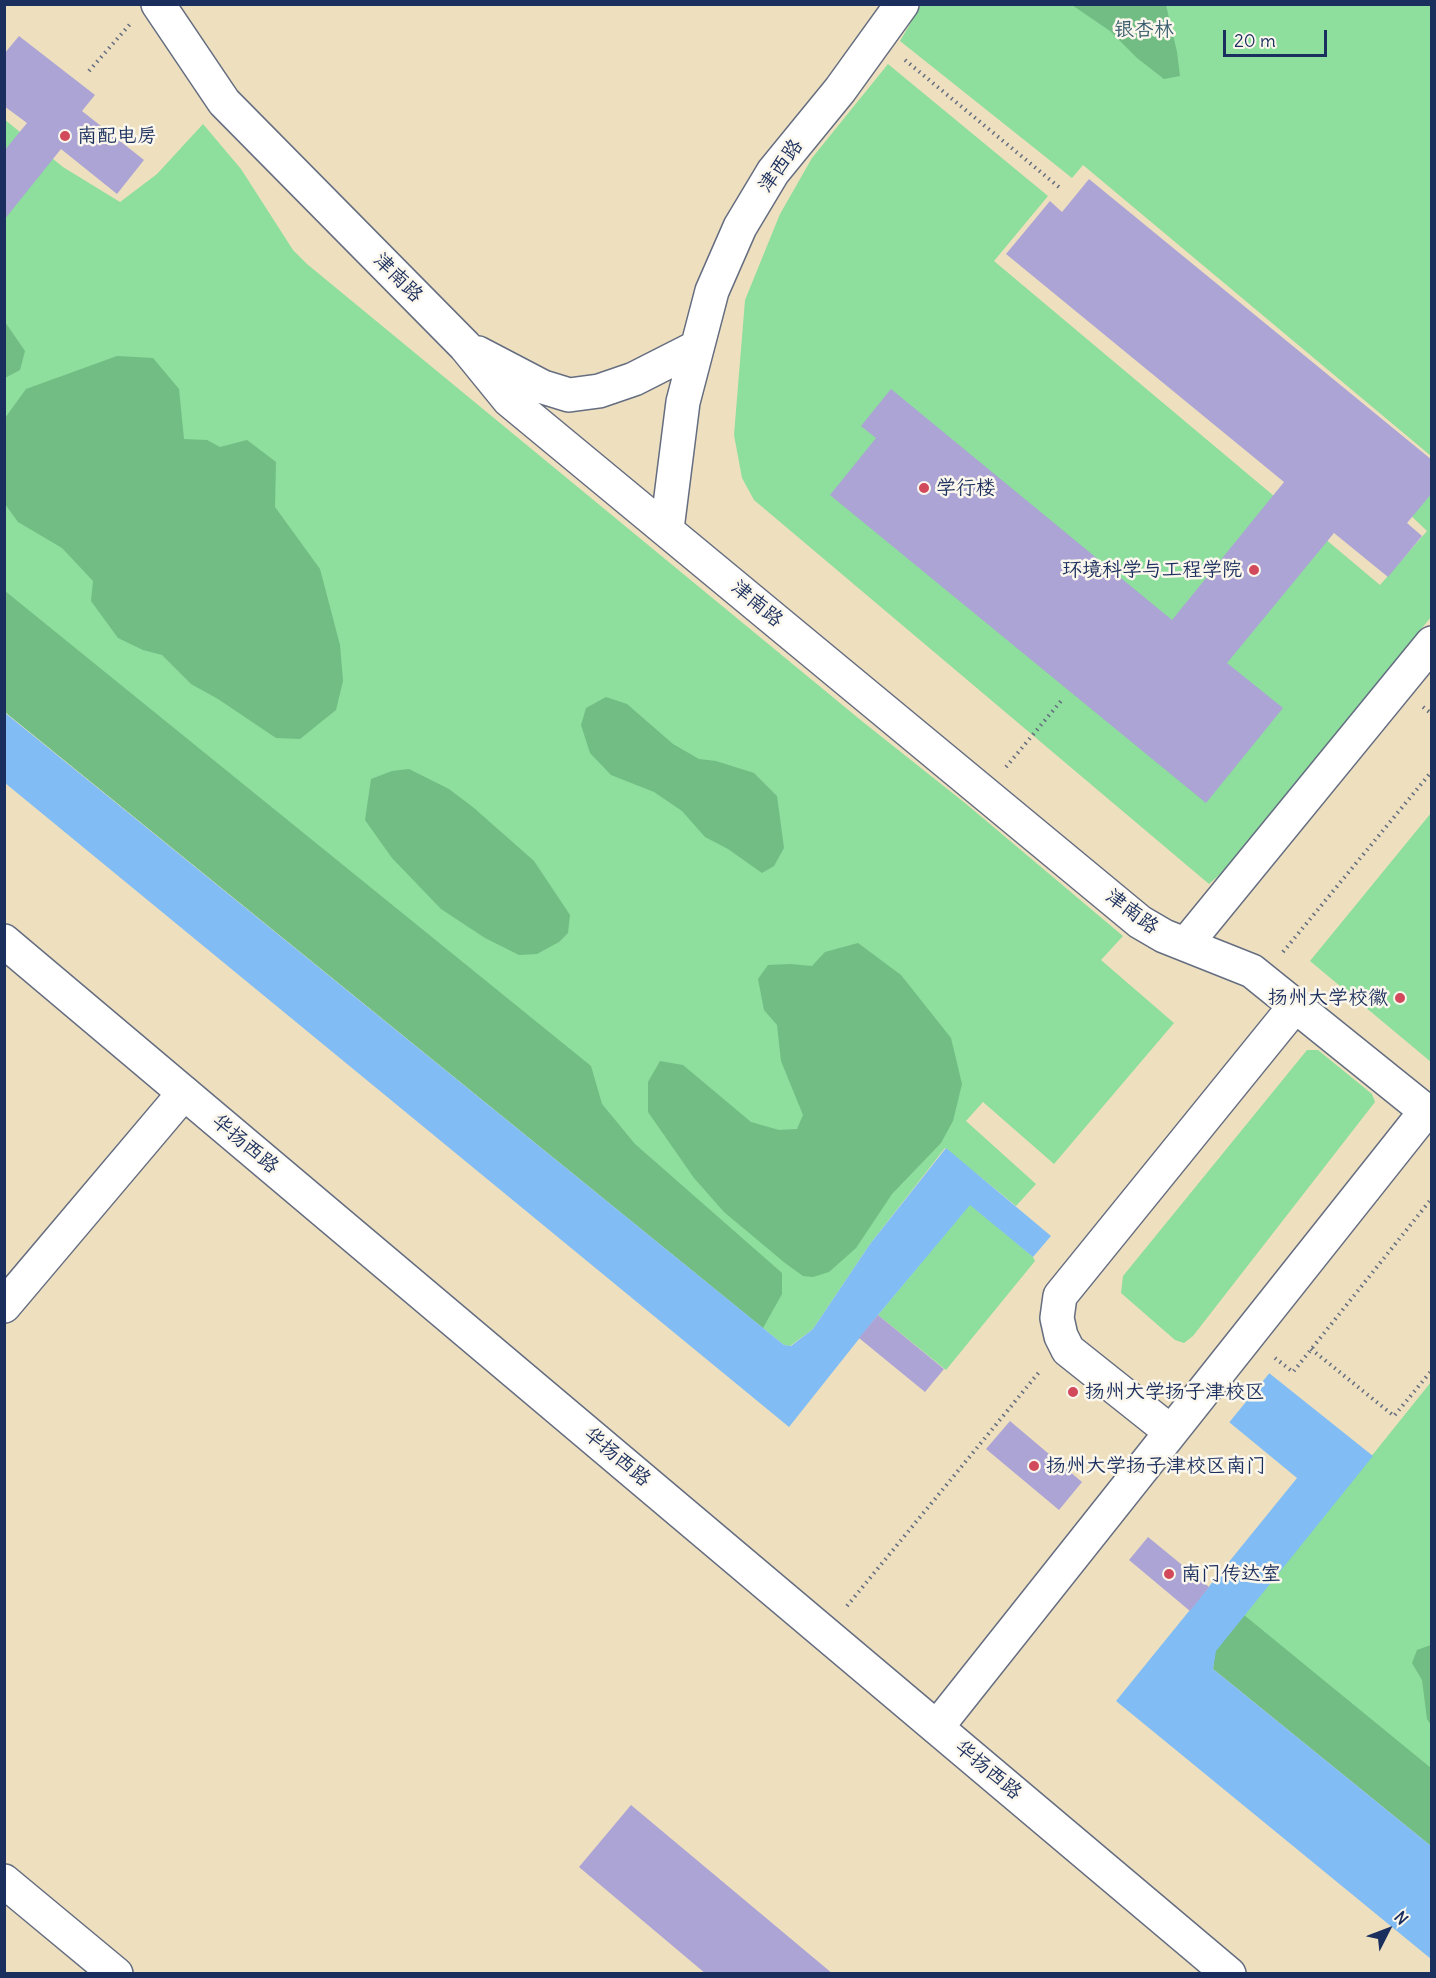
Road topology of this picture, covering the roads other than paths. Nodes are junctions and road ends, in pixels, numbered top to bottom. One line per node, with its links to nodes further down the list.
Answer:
1 (902, 4): 4 (main road, 津西路)
2 (146, 13): 3 (main road, 津南路)
3 (465, 346): 4 (main road); 5 (main road, 津南路)
4 (697, 347): 5 (main road, 津西路)
5 (667, 529): 8 (main road, 津南路)
6 (1431, 644): 8 (main road)
7 (4, 941): 10 (main road, 华扬西路)
8 (1186, 944): 9 (main road, 津南路)
9 (1295, 1006): 11 (main road, 津南路); 13 (main road)
10 (184, 1093): 12 (main road); 14 (main road, 华扬西路)
11 (1429, 1114): 13 (main road)
12 (5, 1304)
13 (1171, 1432): 14 (main road)
14 (937, 1727): 17 (main road, 华扬西路)
15 (4, 1881): 16 (main road)
16 (116, 1974)
17 (1229, 1974)

